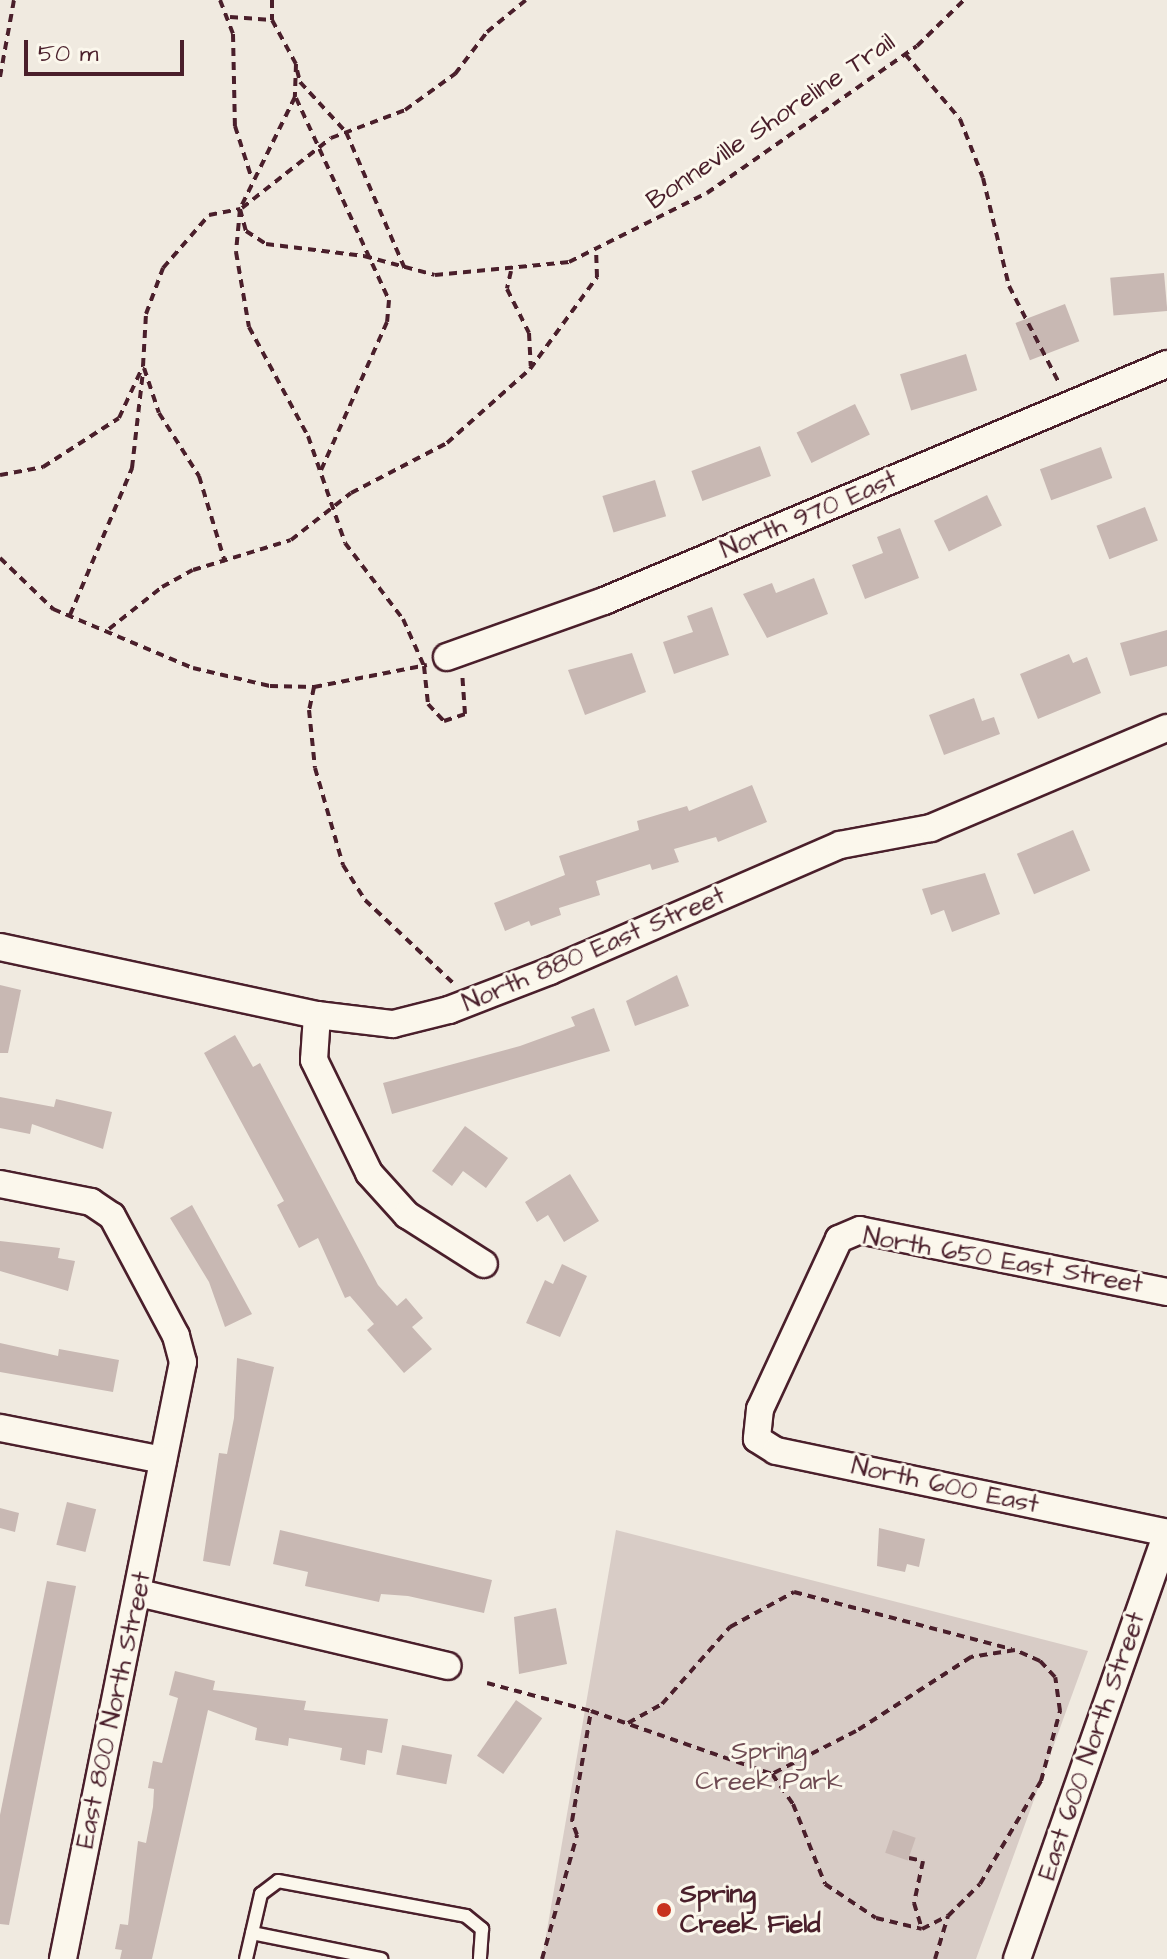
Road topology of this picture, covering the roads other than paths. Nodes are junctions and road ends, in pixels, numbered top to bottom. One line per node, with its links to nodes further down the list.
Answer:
1 (1167, 364): 2 (street, North 970 East)
2 (442, 659)
3 (1167, 728): 5 (street, North 880 East Street)
4 (0, 947): 5 (street, North 880 East Street)
5 (317, 1015): 7 (street)
6 (0, 1184): 11 (street, East 800 North Street)
7 (484, 1264)
8 (1167, 1292): 9 (street, North 650 East Street)
9 (760, 1409): 12 (street, North 600 East)
10 (0, 1428): 11 (street)
11 (163, 1460): 13 (street, East 800 North Street)
12 (1167, 1533): 20 (street, East 600 North Street)
13 (139, 1593): 14 (street); 16 (street, East 800 North Street)
14 (447, 1666)
15 (252, 1933): 17 (lane); 18 (lane); 19 (lane)
16 (63, 1959)
17 (246, 1959)
18 (381, 1959)
19 (480, 1959)
20 (1017, 1959)

